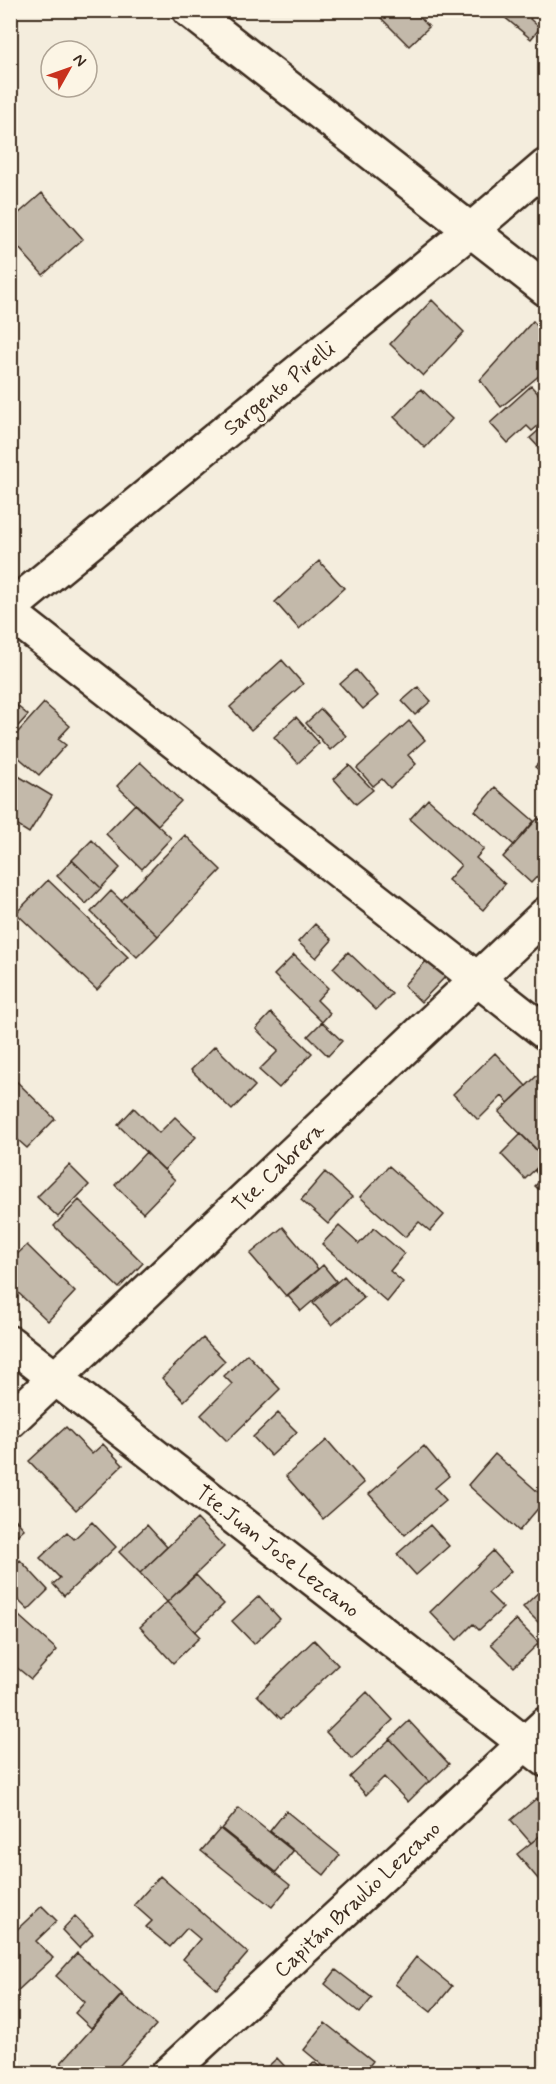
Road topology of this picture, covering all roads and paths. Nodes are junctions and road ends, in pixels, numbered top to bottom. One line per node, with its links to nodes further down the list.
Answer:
1 (189, 10): 3 (street)
2 (546, 166): 3 (street, Sargento Pirelli)
3 (471, 230): 4 (street); 5 (street, Sargento Pirelli)
4 (546, 289)
5 (10, 608)
6 (10, 613): 8 (street)
7 (546, 914): 8 (street, Tte. Cabrera)
8 (476, 979): 9 (street); 11 (street, Tte. Cabrera)
9 (546, 1033)
10 (10, 1343): 11 (street, Tte.Juan Jose Lezcano)
11 (56, 1378): 12 (street, Tte. Cabrera); 13 (street, Tte.Juan Jose Lezcano)
12 (10, 1421)
13 (539, 1743): 14 (street, Capitán Braulio Lezcano)
14 (168, 2073)

